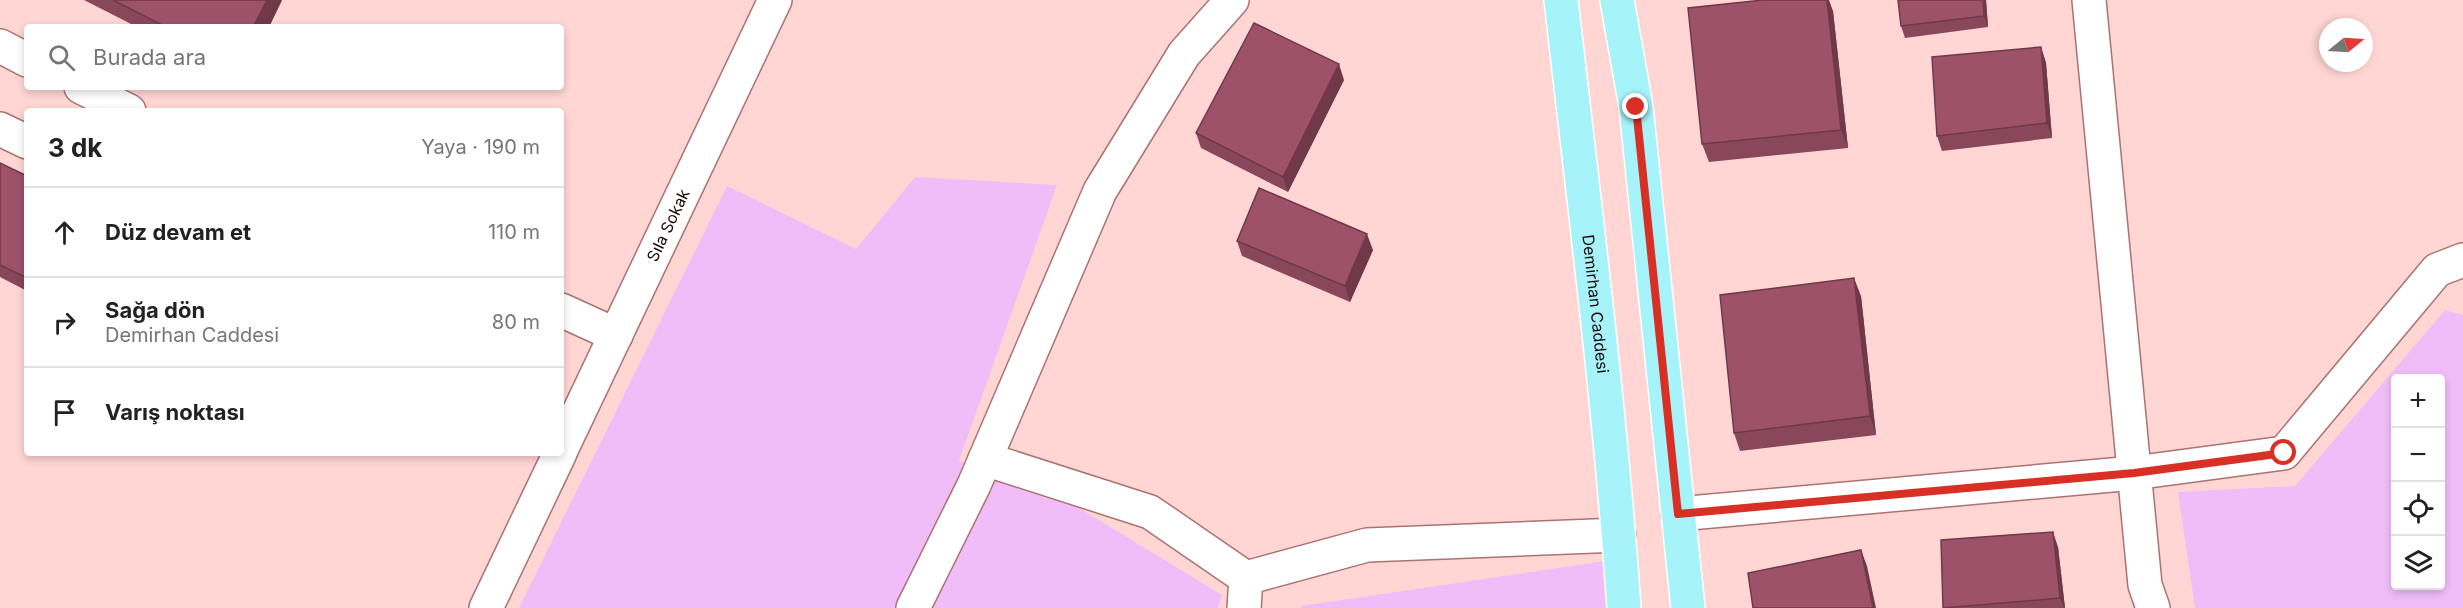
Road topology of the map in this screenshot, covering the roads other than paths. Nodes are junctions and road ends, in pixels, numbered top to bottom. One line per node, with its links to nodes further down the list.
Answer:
1 (776, 0): 14 (street, Sıla Sokak)
2 (1232, 0): 18 (street)
3 (1561, 0): 21 (main road, Demirhan Caddesi)
4 (1617, 0): 20 (main road)
5 (2089, 0): 19 (street)
6 (0, 46): 7 (street)
7 (24, 58)
8 (87, 90): 9 (street)
9 (123, 108)
10 (0, 129): 11 (street)
11 (24, 141)
12 (2463, 260): 19 (street)
13 (564, 311): 14 (street)
14 (616, 334): 15 (street, Sıla Sokak)
15 (573, 395): 16 (street, Sıla Sokak)
16 (564, 434)
17 (558, 456): 23 (street, Sıla Sokak)
18 (985, 459): 22 (street); 24 (street)
19 (2134, 473): 20 (street); 27 (street)
20 (1678, 514): 26 (main road)
21 (1619, 535): 22 (street); 25 (main road, Demirhan Caddesi)
22 (1245, 593)
23 (486, 608)
24 (913, 608)
25 (1624, 608)
26 (1688, 608)
27 (2153, 608)

